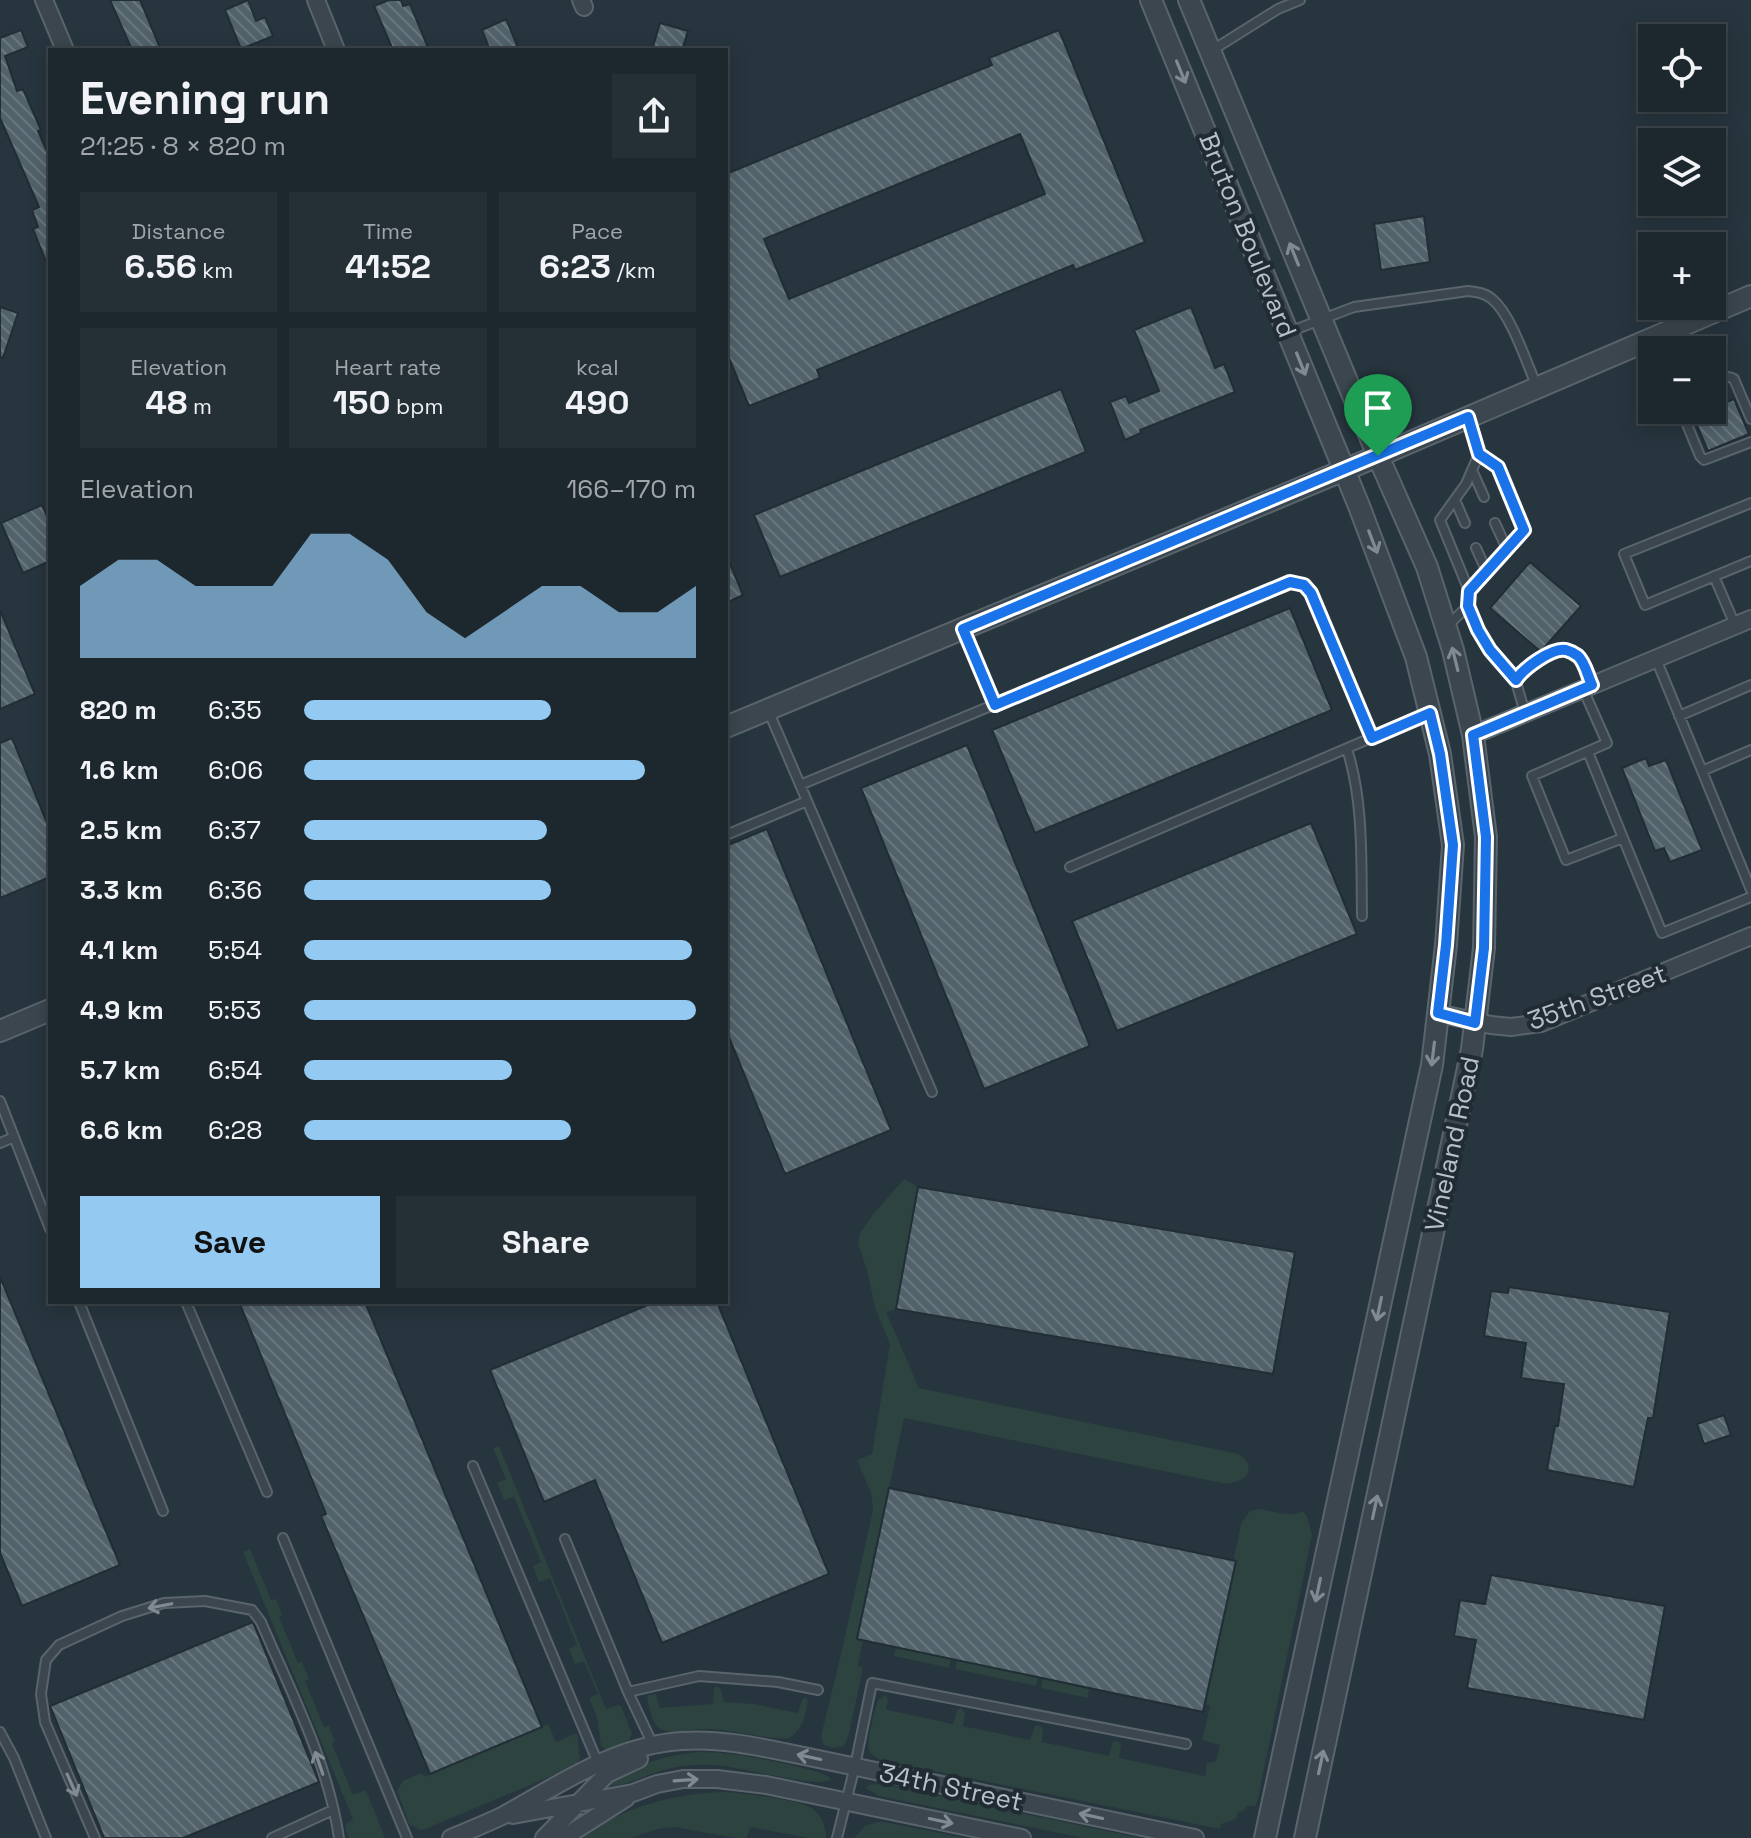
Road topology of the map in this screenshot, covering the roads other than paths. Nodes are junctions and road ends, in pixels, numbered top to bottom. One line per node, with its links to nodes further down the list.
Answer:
1 (44, 0): 7 (street)
2 (316, 0): 8 (street)
3 (1151, 0): 13 (street, Bruton Boulevard, one-way to 13)
4 (1189, 0): 9 (street, Bruton Boulevard)
5 (1300, 0): 6 (lane)
6 (1277, 4): 9 (lane)
7 (64, 48)
8 (335, 48)
9 (1210, 51): 11 (street, Bruton Boulevard, one-way to 9)
10 (1751, 296): 12 (street)
11 (1321, 319): 13 (lane); 16 (lane); 22 (street, Bruton Boulevard)
12 (1679, 327): 14 (lane); 16 (street)
13 (1288, 333): 23 (street, Bruton Boulevard, one-way to 23)
14 (1683, 336)
15 (1726, 377): 18 (lane)
16 (1537, 387): 17 (street)
17 (1468, 417): 21 (lane); 22 (street)
18 (1751, 419)
19 (1687, 424): 20 (lane)
20 (1751, 442)
21 (1479, 454): 24 (lane); 31 (lane)
22 (1378, 456): 23 (street); 38 (street, Vineland Road)
23 (1344, 469): 39 (street); 46 (street, Vineland Road, one-way to 46)
24 (1472, 470): 25 (lane); 26 (lane)
25 (1484, 497)
26 (1455, 500): 28 (lane); 35 (lane)
27 (1751, 503): 34 (lane)
28 (1465, 523)
29 (1495, 523): 31 (lane)
30 (1476, 548): 33 (lane)
31 (1507, 549): 33 (lane)
32 (1751, 561): 34 (lane)
33 (1487, 572): 35 (lane)
34 (1714, 576): 37 (lane)
35 (1469, 591): 36 (lane)
36 (1468, 606): 38 (lane); 41 (lane)
37 (1743, 623): 40 (street)
38 (1446, 628): 50 (street, Vineland Road, one-way to 38)
39 (963, 629): 44 (lane); 45 (street)
40 (1656, 659): 43 (street); 48 (lane)
41 (1516, 680): 43 (lane); 47 (lane)
42 (1751, 685): 48 (lane)
43 (1588, 687): 47 (street); 54 (lane)
44 (995, 705): 51 (lane); 56 (lane)
45 (768, 710): 49 (street); 56 (lane)
46 (1430, 713): 51 (lane); 66 (street, Vineland Road)
47 (1525, 714): 50 (street)
48 (1679, 716): 55 (lane)
49 (728, 726)
50 (1473, 735): 67 (street, Vineland Road)
51 (1372, 738): 52 (lane)
52 (1347, 749): 60 (lane); 63 (lane)
53 (1751, 750): 55 (lane)
54 (1588, 752): 59 (lane); 59 (lane)
55 (1702, 771): 61 (lane)
56 (800, 785): 57 (lane)
57 (807, 801): 58 (lane); 69 (lane)
58 (728, 834)
59 (1623, 838): 62 (lane)
60 (1070, 867)
61 (1751, 890)
62 (1751, 897)
63 (1362, 916)
64 (1751, 936): 67 (street, 35th Street)
65 (48, 1011): 68 (street)
66 (1438, 1013): 67 (street, 35th Street); 105 (street, Vineland Road, one-way to 105)
67 (1475, 1023): 106 (street, Vineland Road, one-way to 67)
68 (0, 1031)
69 (932, 1092)
70 (0, 1101): 71 (lane)
71 (14, 1137): 72 (lane); 73 (lane)
72 (0, 1143)
73 (48, 1224)
74 (80, 1304): 78 (lane)
75 (187, 1304): 77 (lane)
76 (473, 1466): 87 (lane)
77 (267, 1492)
78 (163, 1511)
79 (283, 1538): 98 (lane)
80 (565, 1539): 82 (lane)
81 (818, 1690): 82 (lane)
82 (628, 1692): 86 (lane)
83 (0, 1732): 94 (lane)
84 (706, 1740): 86 (street, 34th Street); 88 (street, 34th Street, one-way to 84); 91 (street, 34th Street)
85 (1186, 1744): 88 (lane)
86 (653, 1745): 87 (street, 34th Street)
87 (596, 1764): 93 (street, 34th Street)
88 (855, 1766): 90 (lane); 104 (street, 34th Street, one-way to 88)
89 (633, 1793): 90 (street, 34th Street, one-way to 90); 91 (street, 34th Street); 101 (street)
90 (846, 1800): 102 (lane); 103 (street, 34th Street, one-way to 103)
91 (577, 1804): 93 (street, 34th Street); 100 (street, 34th Street)
92 (333, 1810): 95 (lane, one-way to 95); 96 (lane); 97 (lane)
93 (500, 1817): 99 (street, 34th Street)
94 (46, 1838)
95 (95, 1838)
96 (272, 1838)
97 (339, 1838)
98 (407, 1838)
99 (451, 1838)
100 (544, 1838)
101 (563, 1838)
102 (837, 1838)
103 (1022, 1838)
104 (1195, 1838)
105 (1265, 1838)
106 (1305, 1838)

